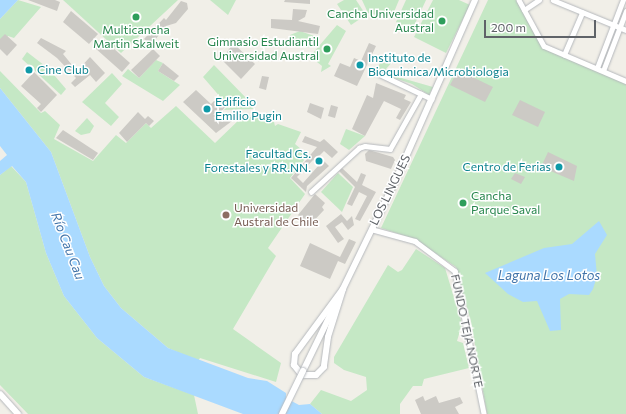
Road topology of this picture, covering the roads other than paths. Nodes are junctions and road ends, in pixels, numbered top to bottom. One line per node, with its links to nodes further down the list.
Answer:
1 (475, 0): 7 (main road, LOS LINGUES)
2 (480, 0): 7 (main road, LOS LINGUES)
3 (519, 0): 8 (street)
4 (539, 0): 8 (street)
5 (553, 0): 10 (street)
6 (623, 0): 11 (street)
7 (474, 7): 20 (main road, LOS LINGUES)
8 (524, 10): 14 (street)
9 (626, 11): 12 (street)
10 (582, 13): 11 (street); 14 (street)
11 (613, 26): 12 (street); 15 (street)
12 (619, 28): 13 (street); 17 (street)
13 (626, 30)
14 (564, 55): 15 (street)
15 (597, 68): 17 (street)
16 (372, 71): 19 (street)
17 (603, 71): 18 (street)
18 (626, 81)
19 (421, 94): 20 (street); 21 (street)
20 (432, 99): 22 (main road, LOS LINGUES)
21 (311, 192)
22 (371, 229): 23 (main road, LOS LINGUES); 27 (street, FUNDO TEJA NORTE)
23 (344, 289): 23 (main road); 26 (main road, LOS LINGUES, bridge)
24 (0, 394): 25 (main road)
25 (18, 414)
26 (282, 414)
27 (484, 414)

